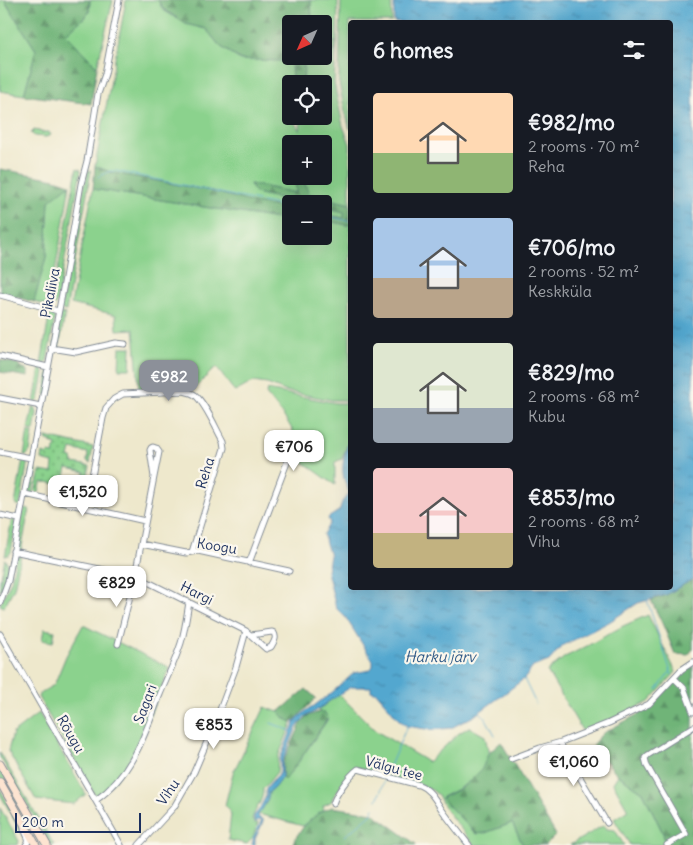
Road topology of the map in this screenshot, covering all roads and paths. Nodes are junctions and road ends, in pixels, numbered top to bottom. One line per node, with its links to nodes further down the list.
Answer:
1 (119, 0): 3 (street, Pikaliiva)
2 (0, 296): 3 (street)
3 (58, 310): 5 (street, Pikaliiva)
4 (124, 344): 5 (street)
5 (51, 348): 7 (street, Pikaliiva)
6 (0, 356): 7 (street)
7 (48, 367): 9 (street, Pikaliiva)
8 (0, 398): 9 (street)
9 (40, 406): 12 (street, Pikaliiva)
10 (0, 452): 12 (street)
11 (291, 452): 22 (street)
12 (31, 458): 14 (street, Pikaliiva)
13 (154, 477): 13 (street); 18 (street)
14 (25, 494): 15 (street); 17 (street, Pikaliiva)
15 (86, 508): 18 (street); 21 (street, Reha)
16 (0, 515): 17 (street)
17 (19, 519): 20 (street, Pikaliiva)
18 (145, 521): 19 (street)
19 (141, 544): 21 (street, Koogu); 24 (street)
20 (13, 551): 24 (street, Hargi); 25 (street, Pikaliiva)
21 (192, 552): 22 (street, Koogu)
22 (249, 563): 23 (street, Koogu)
23 (289, 571)
24 (135, 576): 28 (street, Hargi); 31 (street)
25 (4, 591): 26 (street, Pikaliiva); 27 (street, Pikaliiva)
26 (0, 596)
27 (0, 602)
28 (189, 602): 29 (street, Hargi); 40 (street, Sagari)
29 (249, 633): 29 (street, Hargi); 52 (street, Vihu)
30 (0, 634): 40 (street, Rõugu)
31 (118, 644)
32 (693, 662): 33 (street)
33 (674, 678): 34 (street); 36 (street)
34 (693, 712)
35 (693, 727): 46 (street)
36 (561, 742): 37 (street); 43 (street)
37 (511, 759)
38 (0, 764): 50 (main road)
39 (0, 782): 42 (main road)
40 (96, 800): 51 (street, Rõugu)
41 (333, 804): 53 (street, Välgu tee)
42 (14, 807): 44 (main road); 49 (main road)
43 (607, 823)
44 (24, 824): 47 (street); 48 (main road)
45 (693, 831): 46 (street)
46 (686, 834): 54 (street)
47 (26, 845)
48 (36, 845)
49 (41, 845)
50 (47, 845)
51 (121, 845)
52 (139, 845)
53 (469, 845)
54 (666, 845)

